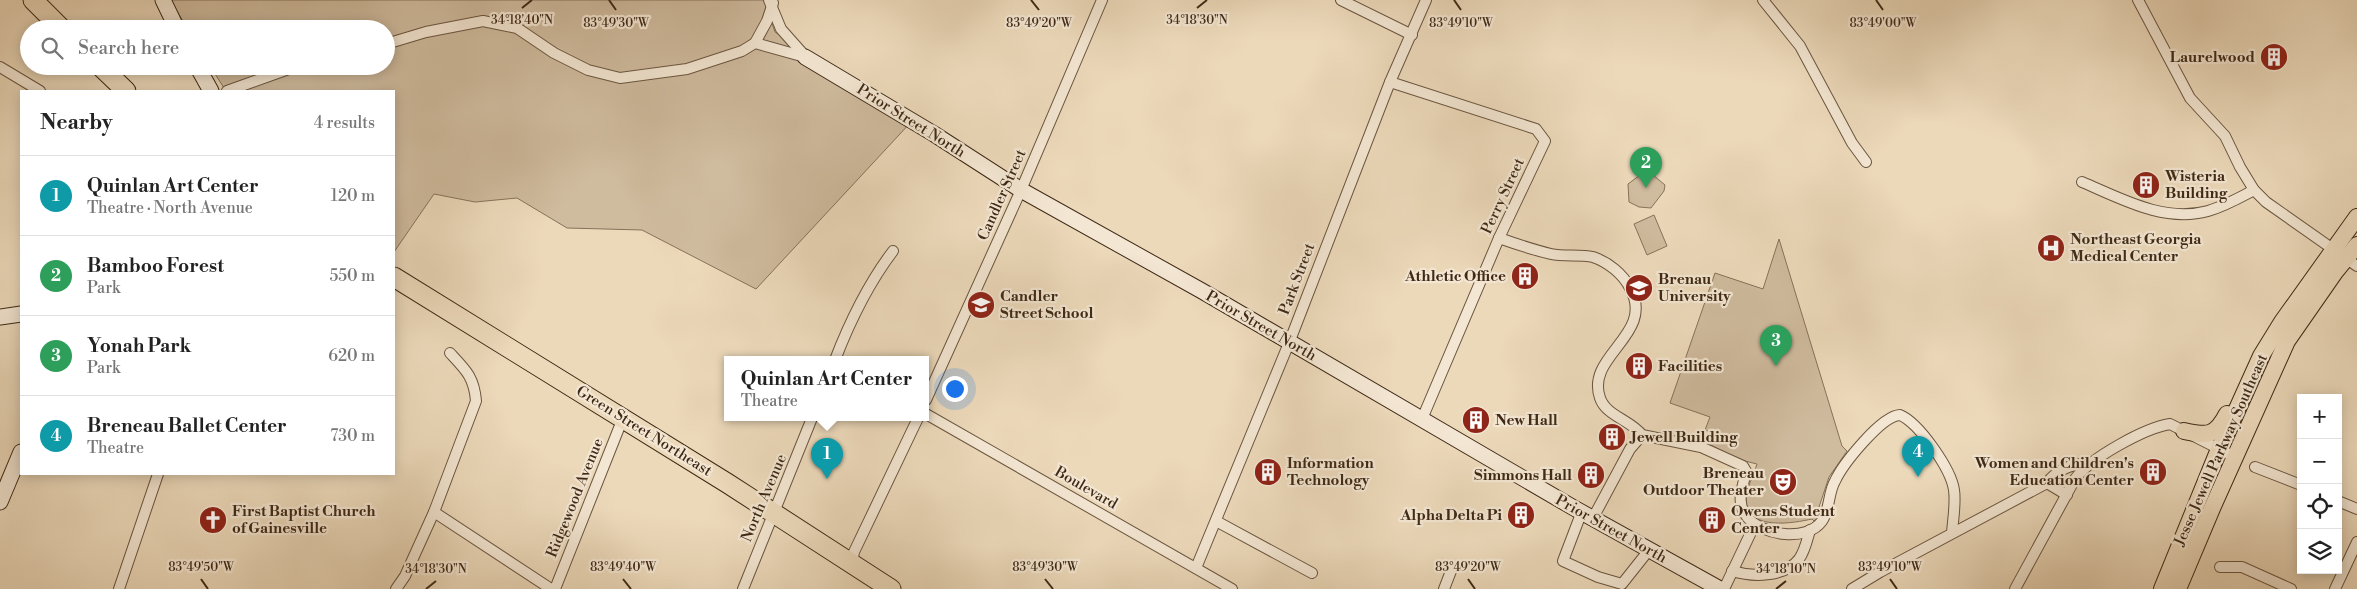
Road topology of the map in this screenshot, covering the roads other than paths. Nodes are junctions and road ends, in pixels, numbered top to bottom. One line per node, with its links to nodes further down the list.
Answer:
1 (33, 0): 9 (highway)
2 (164, 0): 10 (street)
3 (1102, 0): 26 (street, Candler Street)
4 (1341, 0): 11 (street)
5 (1426, 0): 11 (street, Park Street)
6 (1763, 0): 24 (street)
7 (2138, 0): 27 (street)
8 (772, 2): 13 (street); 14 (street)
9 (53, 20)
10 (173, 20)
11 (1412, 35): 19 (street, Park Street)
12 (395, 41): 13 (street)
13 (754, 43): 14 (street)
14 (805, 57): 26 (street, Prior Street North)
15 (0, 67): 20 (street)
16 (109, 75): 21 (highway)
17 (202, 75): 22 (street)
18 (272, 75): 23 (street)
19 (1390, 82): 29 (street, Perry Street); 36 (street, Park Street)
20 (38, 90)
21 (125, 90)
22 (210, 90)
23 (230, 90)
24 (1866, 162)
25 (2082, 182): 27 (street)
26 (1021, 190): 36 (street, Prior Street North); 40 (street, Candler Street)
27 (2254, 190): 32 (street)
28 (2357, 217): 32 (main road, Jesse Jewell Parkway Southeast)
29 (1500, 238): 43 (street, Perry Street); 47 (street)
30 (2357, 244): 32 (main road, Jesse Jewell Parkway Southeast)
31 (893, 251): 38 (street)
32 (2346, 258): 39 (main road, Jesse Jewell Parkway Southeast); 50 (main road, Jesse Jewell Parkway Southeast)
33 (395, 278): 42 (highway, Green Street Northeast)
34 (20, 314): 35 (street)
35 (0, 316)
36 (1289, 343): 43 (street, Prior Street North); 64 (street, Park Street)
37 (450, 353): 61 (street)
38 (837, 356)
39 (2261, 356): 46 (main road); 48 (main road, Jesse Jewell Parkway Southeast)
40 (929, 393)
41 (929, 416): 71 (street, Boulevard)
42 (625, 419): 62 (highway, Green Street Northeast); 79 (street, Ridgewood Avenue)
43 (1422, 419): 63 (street, Prior Street North)
44 (811, 421): 62 (street, North Avenue)
45 (917, 421): 70 (street)
46 (2184, 431): 48 (street); 51 (street)
47 (1642, 435): 63 (street); 65 (street)
48 (2219, 449): 50 (street); 87 (main road, Jesse Jewell Parkway Southeast)
49 (20, 454): 54 (street)
50 (2235, 457): 88 (main road, Jesse Jewell Parkway Southeast)
51 (2090, 463): 55 (street); 57 (street)
52 (2255, 466): 56 (street)
53 (158, 475): 76 (street)
54 (5, 477): 58 (street)
55 (2047, 482): 57 (street); 67 (street)
56 (2299, 484)
57 (2067, 495): 86 (street)
58 (0, 502)
59 (2342, 503): 60 (street)
60 (2357, 509)
61 (434, 512): 77 (street); 78 (street)
62 (775, 513): 70 (highway, Green Street Northeast); 80 (street, North Avenue)
63 (1588, 516): 69 (street, Prior Street North); 69 (street)
64 (1216, 521): 71 (street, Park Street); 75 (street)
65 (1754, 526): 66 (street); 74 (street)
66 (1810, 530): 67 (street); 74 (street)
67 (1952, 533): 85 (street)
68 (2357, 542): 90 (street)
69 (1650, 550): 84 (street, Prior Street North)
70 (852, 563): 81 (highway, Green Street Northeast)
71 (1196, 568): 82 (street, Boulevard)
72 (2220, 568): 89 (street)
73 (1451, 571): 83 (street)
74 (1732, 571): 84 (street)
75 (1312, 573)
76 (119, 589)
77 (396, 589)
78 (551, 589)
79 (556, 589)
80 (743, 589)
81 (891, 589)
82 (1231, 589)
83 (1444, 589)
84 (1722, 589)
85 (1852, 589)
86 (2016, 589)
87 (2162, 589)
88 (2178, 589)
89 (2291, 589)
90 (2335, 589)

